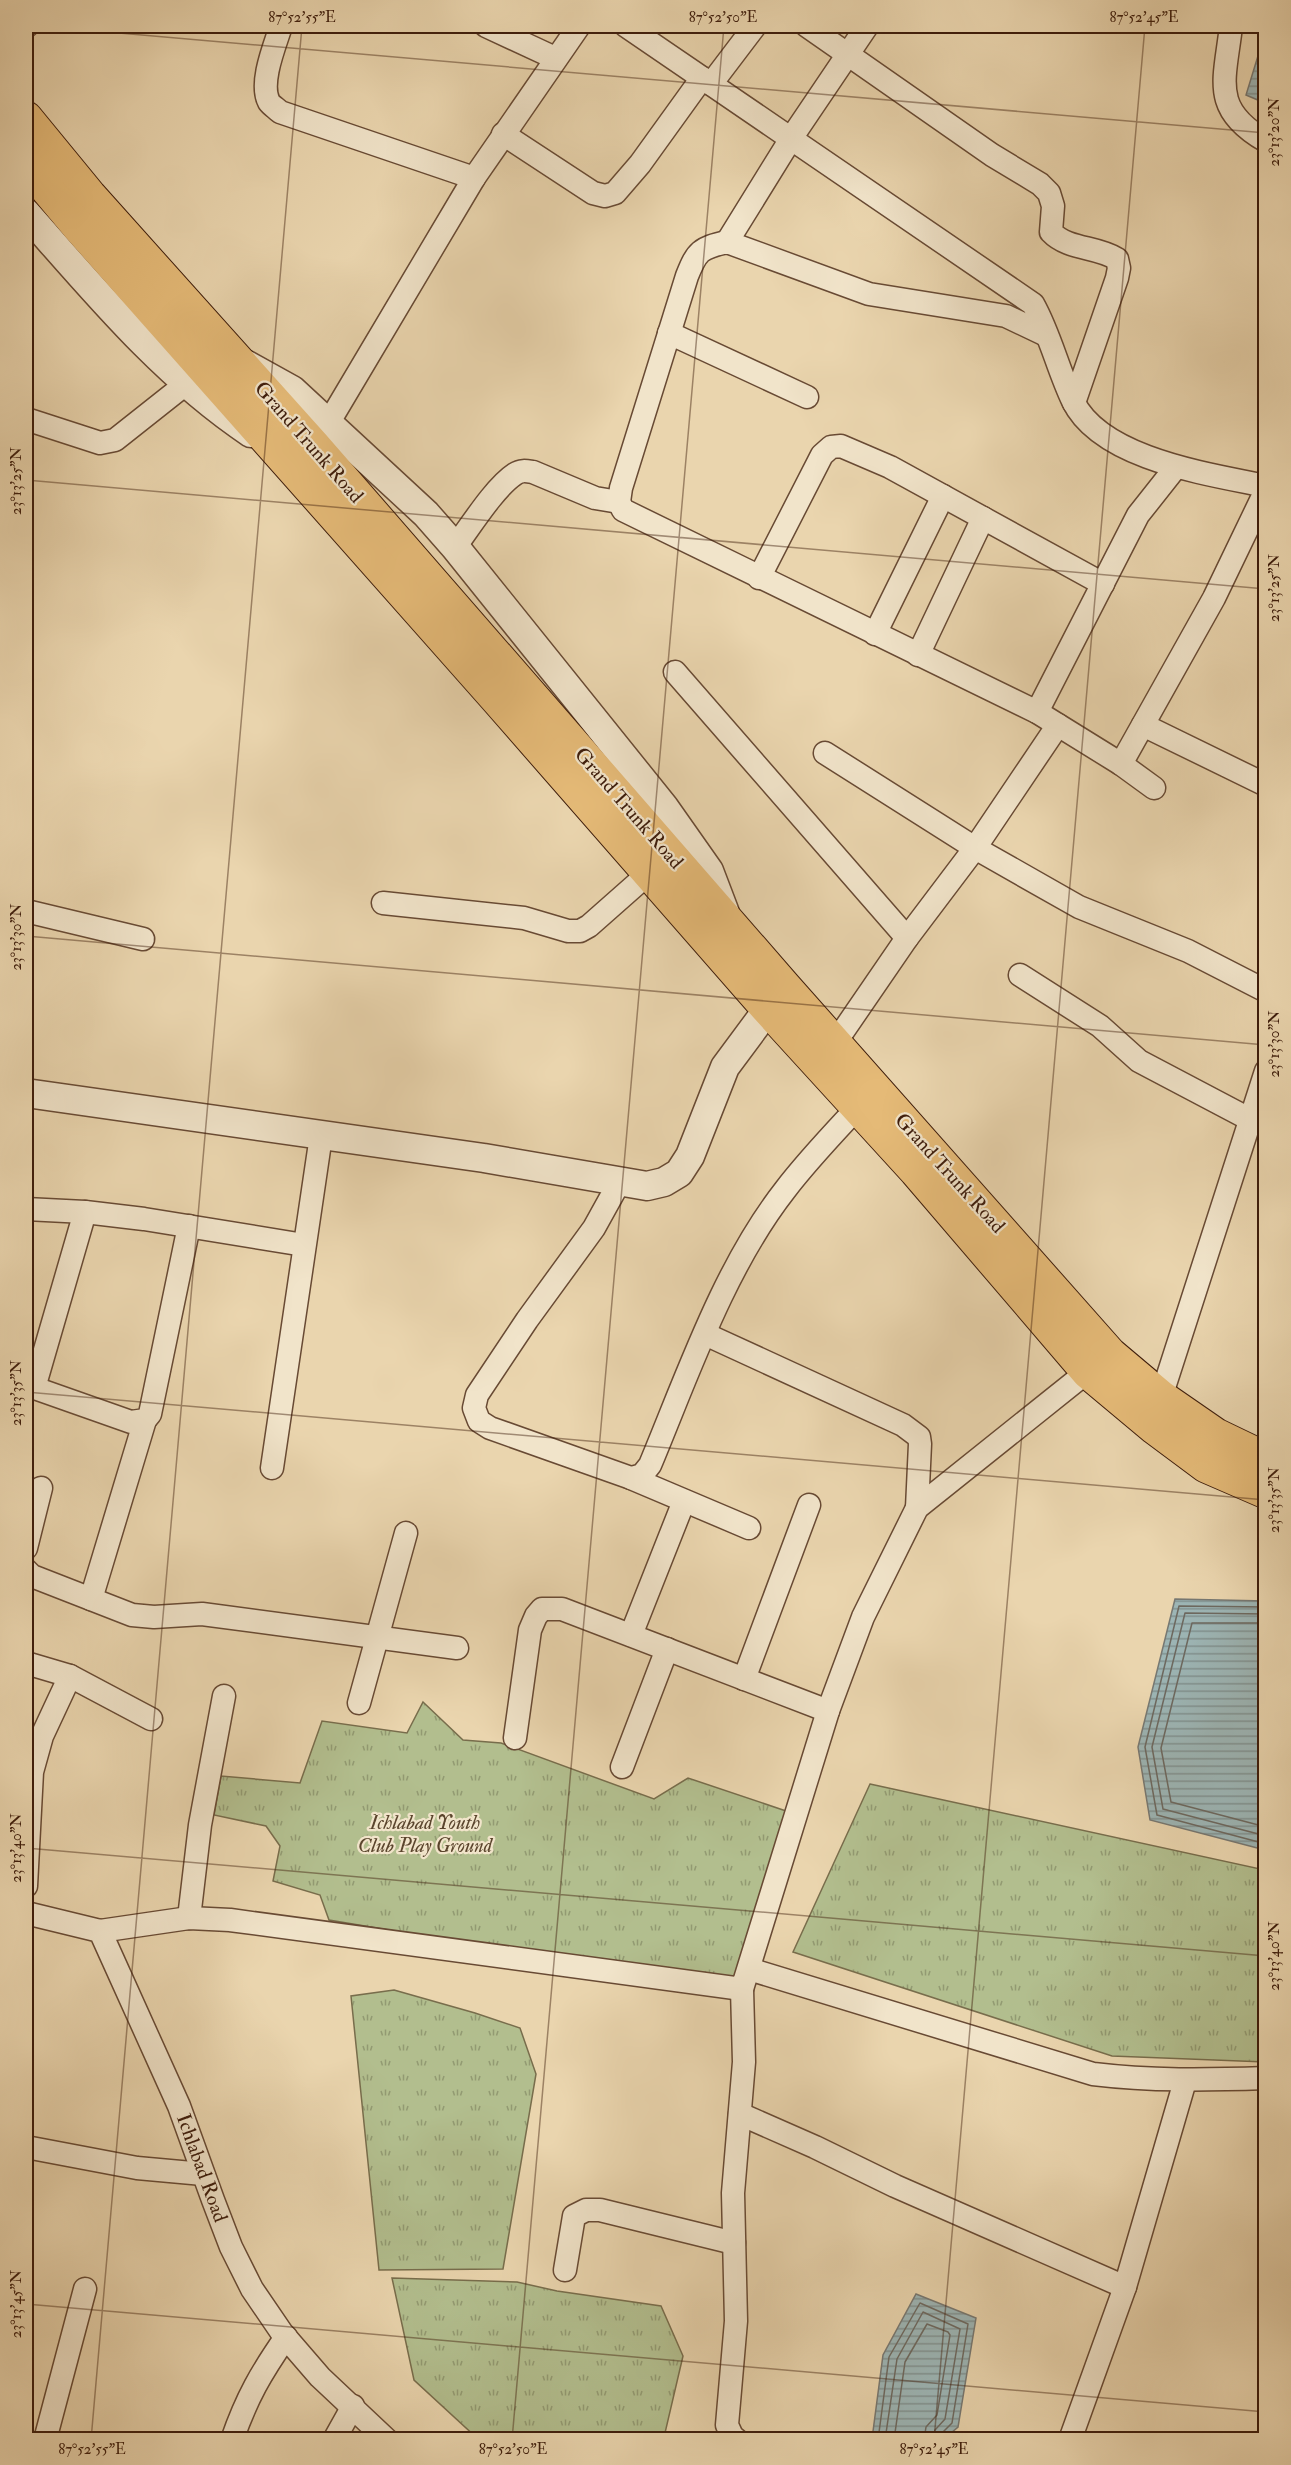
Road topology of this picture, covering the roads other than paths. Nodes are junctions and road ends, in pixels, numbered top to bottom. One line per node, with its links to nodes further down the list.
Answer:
1 (281, 26): 17 (street)
2 (486, 26): 10 (street)
3 (579, 26): 10 (street)
4 (626, 26): 11 (street)
5 (755, 26): 11 (street)
6 (807, 26): 9 (street)
7 (867, 26): 9 (street)
8 (1231, 26): 15 (street)
9 (848, 52): 14 (street); 25 (street)
10 (555, 58): 13 (street)
11 (706, 81): 13 (street); 14 (street)
12 (26, 118): 22 (highway, Grand Trunk Road)
13 (504, 134): 17 (street)
14 (792, 137): 19 (street); 21 (street)
15 (1266, 141)
16 (26, 164): 28 (highway, Grand Trunk Road)
17 (474, 178): 27 (street)
18 (26, 213): 23 (street)
19 (727, 243): 20 (street); 21 (street)
20 (669, 333): 24 (street); 32 (street)
21 (1046, 335): 25 (street)
22 (238, 361): 27 (street); 51 (highway, Grand Trunk Road)
23 (188, 383): 26 (street); 28 (street)
24 (807, 397)
25 (1074, 403): 29 (street)
26 (26, 419)
27 (329, 422): 34 (street)
28 (276, 450): 48 (highway, Grand Trunk Road)
29 (1176, 467): 30 (street); 36 (street)
30 (1266, 488): 42 (street)
31 (943, 496): 33 (street); 35 (street); 37 (street)
32 (619, 502): 34 (street); 35 (street)
33 (983, 518): 36 (street); 38 (street)
34 (455, 547): 51 (street)
35 (759, 578): 37 (street)
36 (1103, 584): 40 (street)
37 (875, 634): 38 (street)
38 (918, 655): 40 (street)
39 (675, 672): 52 (street)
40 (1037, 712): 41 (street)
41 (1058, 725): 44 (street); 47 (street)
42 (1143, 725): 44 (street); 45 (street)
43 (825, 753): 47 (street)
44 (1120, 764): 46 (street)
45 (1266, 785)
46 (1154, 788)
47 (975, 848): 52 (street); 55 (street)
48 (649, 873): 49 (street); 56 (highway, Grand Trunk Road)
49 (383, 903)
50 (26, 911): 53 (street)
51 (729, 923): 57 (highway, Grand Trunk Road)
52 (907, 938): 57 (street)
53 (143, 939)
54 (1020, 975): 61 (street)
55 (1266, 991)
56 (768, 1009): 60 (highway, Grand Trunk Road); 63 (street)
57 (835, 1043): 69 (highway, Grand Trunk Road)
58 (1266, 1071): 61 (street)
59 (26, 1093): 62 (street)
60 (858, 1107): 68 (street); 69 (highway, Grand Trunk Road)
61 (1251, 1120): 71 (street)
62 (321, 1136): 63 (street); 67 (street)
63 (620, 1181): 75 (street)
64 (26, 1209): 65 (street)
65 (85, 1212): 66 (street); 70 (street)
66 (189, 1226): 67 (street); 72 (street)
67 (304, 1245): 74 (street)
68 (705, 1334): 75 (street); 80 (street)
69 (1099, 1363): 71 (highway, Grand Trunk Road); 77 (highway, Grand Trunk Road); 80 (street)
70 (30, 1387): 72 (street)
71 (1161, 1397): 73 (highway, Grand Trunk Road)
72 (145, 1420): 85 (street)
73 (1266, 1459)
74 (272, 1468)
75 (631, 1478): 78 (street)
76 (41, 1488): 83 (street)
77 (1266, 1492)
78 (684, 1501): 81 (street); 86 (street)
79 (809, 1505): 92 (street)
80 (917, 1508): 95 (street)
81 (749, 1528)
82 (406, 1533): 87 (street)
83 (26, 1548)
84 (26, 1570): 85 (street)
85 (91, 1599): 87 (street)
86 (631, 1635): 89 (street); 97 (street)
87 (376, 1637): 88 (street); 94 (street)
88 (457, 1648)
89 (667, 1649): 92 (street); 98 (street)
90 (26, 1663): 91 (street)
91 (70, 1676): 96 (street); 99 (street)
92 (744, 1679): 95 (street)
93 (224, 1696): 101 (street)
94 (359, 1703)
95 (828, 1711): 103 (street)
96 (151, 1719)
97 (516, 1738)
98 (622, 1767)
99 (26, 1886)
100 (26, 1913): 102 (street)
101 (189, 1918): 102 (street); 103 (street)
102 (100, 1931): 108 (street, Ichlabad Road)
103 (746, 1979): 105 (street); 106 (street)
104 (1266, 2078): 105 (street)
105 (1185, 2081): 111 (street)
106 (740, 2114): 109 (street); 111 (street)
107 (26, 2146): 108 (street)
108 (203, 2174): 113 (street, Ichlabad Road)
109 (734, 2243): 110 (street); 120 (street)
110 (564, 2270)
111 (1125, 2287): 121 (street)
112 (85, 2289): 116 (street)
113 (286, 2337): 114 (street, Ichlabad Road); 117 (street)
114 (353, 2406): 118 (street); 119 (street, Ichlabad Road)
115 (26, 2436): 116 (street)
116 (43, 2439)
117 (232, 2439)
118 (334, 2439)
119 (387, 2439)
120 (737, 2439)
121 (1070, 2439)

